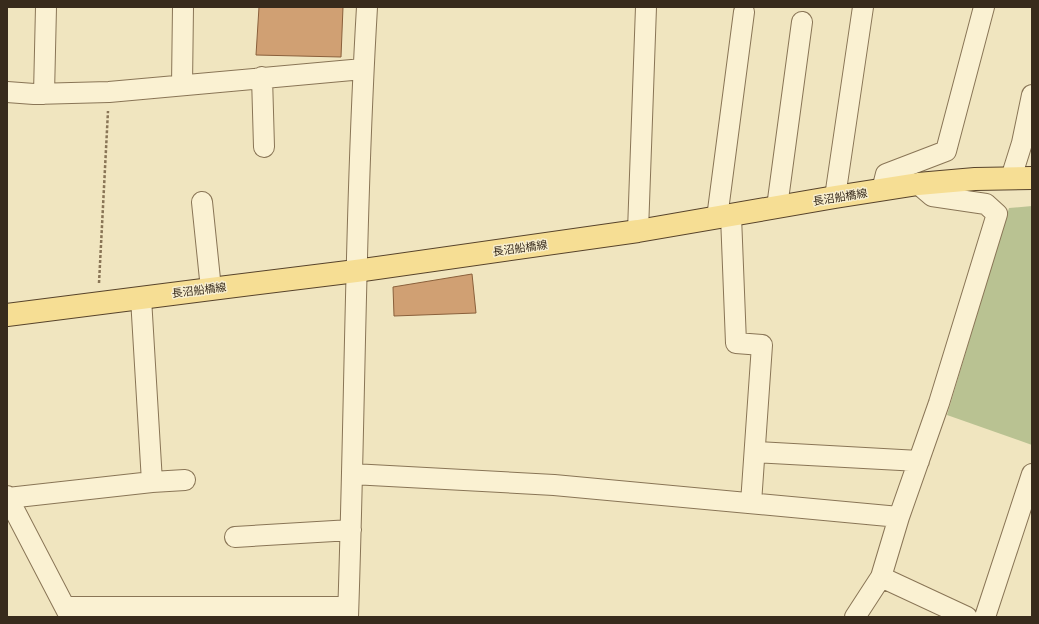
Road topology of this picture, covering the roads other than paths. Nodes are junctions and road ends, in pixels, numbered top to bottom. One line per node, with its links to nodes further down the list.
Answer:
1 (46, 7): 13 (street)
2 (183, 7): 11 (street)
3 (367, 7): 9 (street)
4 (646, 7): 24 (street)
5 (863, 7): 20 (street)
6 (984, 7): 19 (street)
7 (744, 12): 23 (street)
8 (802, 22): 22 (street)
9 (363, 69): 10 (street); 25 (street)
10 (262, 77): 11 (street); 16 (street)
11 (182, 85): 13 (street)
12 (7, 92): 13 (street)
13 (44, 94)
14 (1032, 95): 15 (street)
15 (1027, 143): 17 (street)
16 (264, 147)
17 (1022, 178): 18 (main road, 長沼船橋線)
18 (918, 184): 19 (main road, 長沼船橋線); 30 (street)
19 (882, 190): 20 (main road, 長沼船橋線)
20 (835, 197): 22 (main road, 長沼船橋線)
21 (202, 202): 26 (street)
22 (777, 207): 23 (main road, 長沼船橋線)
23 (724, 217): 24 (main road, 長沼船橋線); 29 (street)
24 (638, 231): 25 (main road, 長沼船橋線)
25 (356, 271): 26 (main road, 長沼船橋線); 31 (street)
26 (211, 289): 27 (main road, 長沼船橋線)
27 (141, 298): 28 (main road, 長沼船橋線); 34 (street)
28 (7, 315)
29 (755, 452): 30 (street); 36 (street)
30 (919, 461): 37 (street)
31 (352, 474): 36 (street); 38 (street)
32 (1032, 474): 45 (street)
33 (185, 480): 34 (street)
34 (152, 482): 35 (street)
35 (7, 497): 41 (street)
36 (752, 503): 37 (street)
37 (899, 517): 40 (street)
38 (351, 530): 39 (street); 42 (street)
39 (236, 537)
40 (881, 577): 43 (street); 44 (street)
41 (68, 612): 42 (street)
42 (348, 612)
43 (855, 617)
44 (967, 617)
45 (985, 617)

